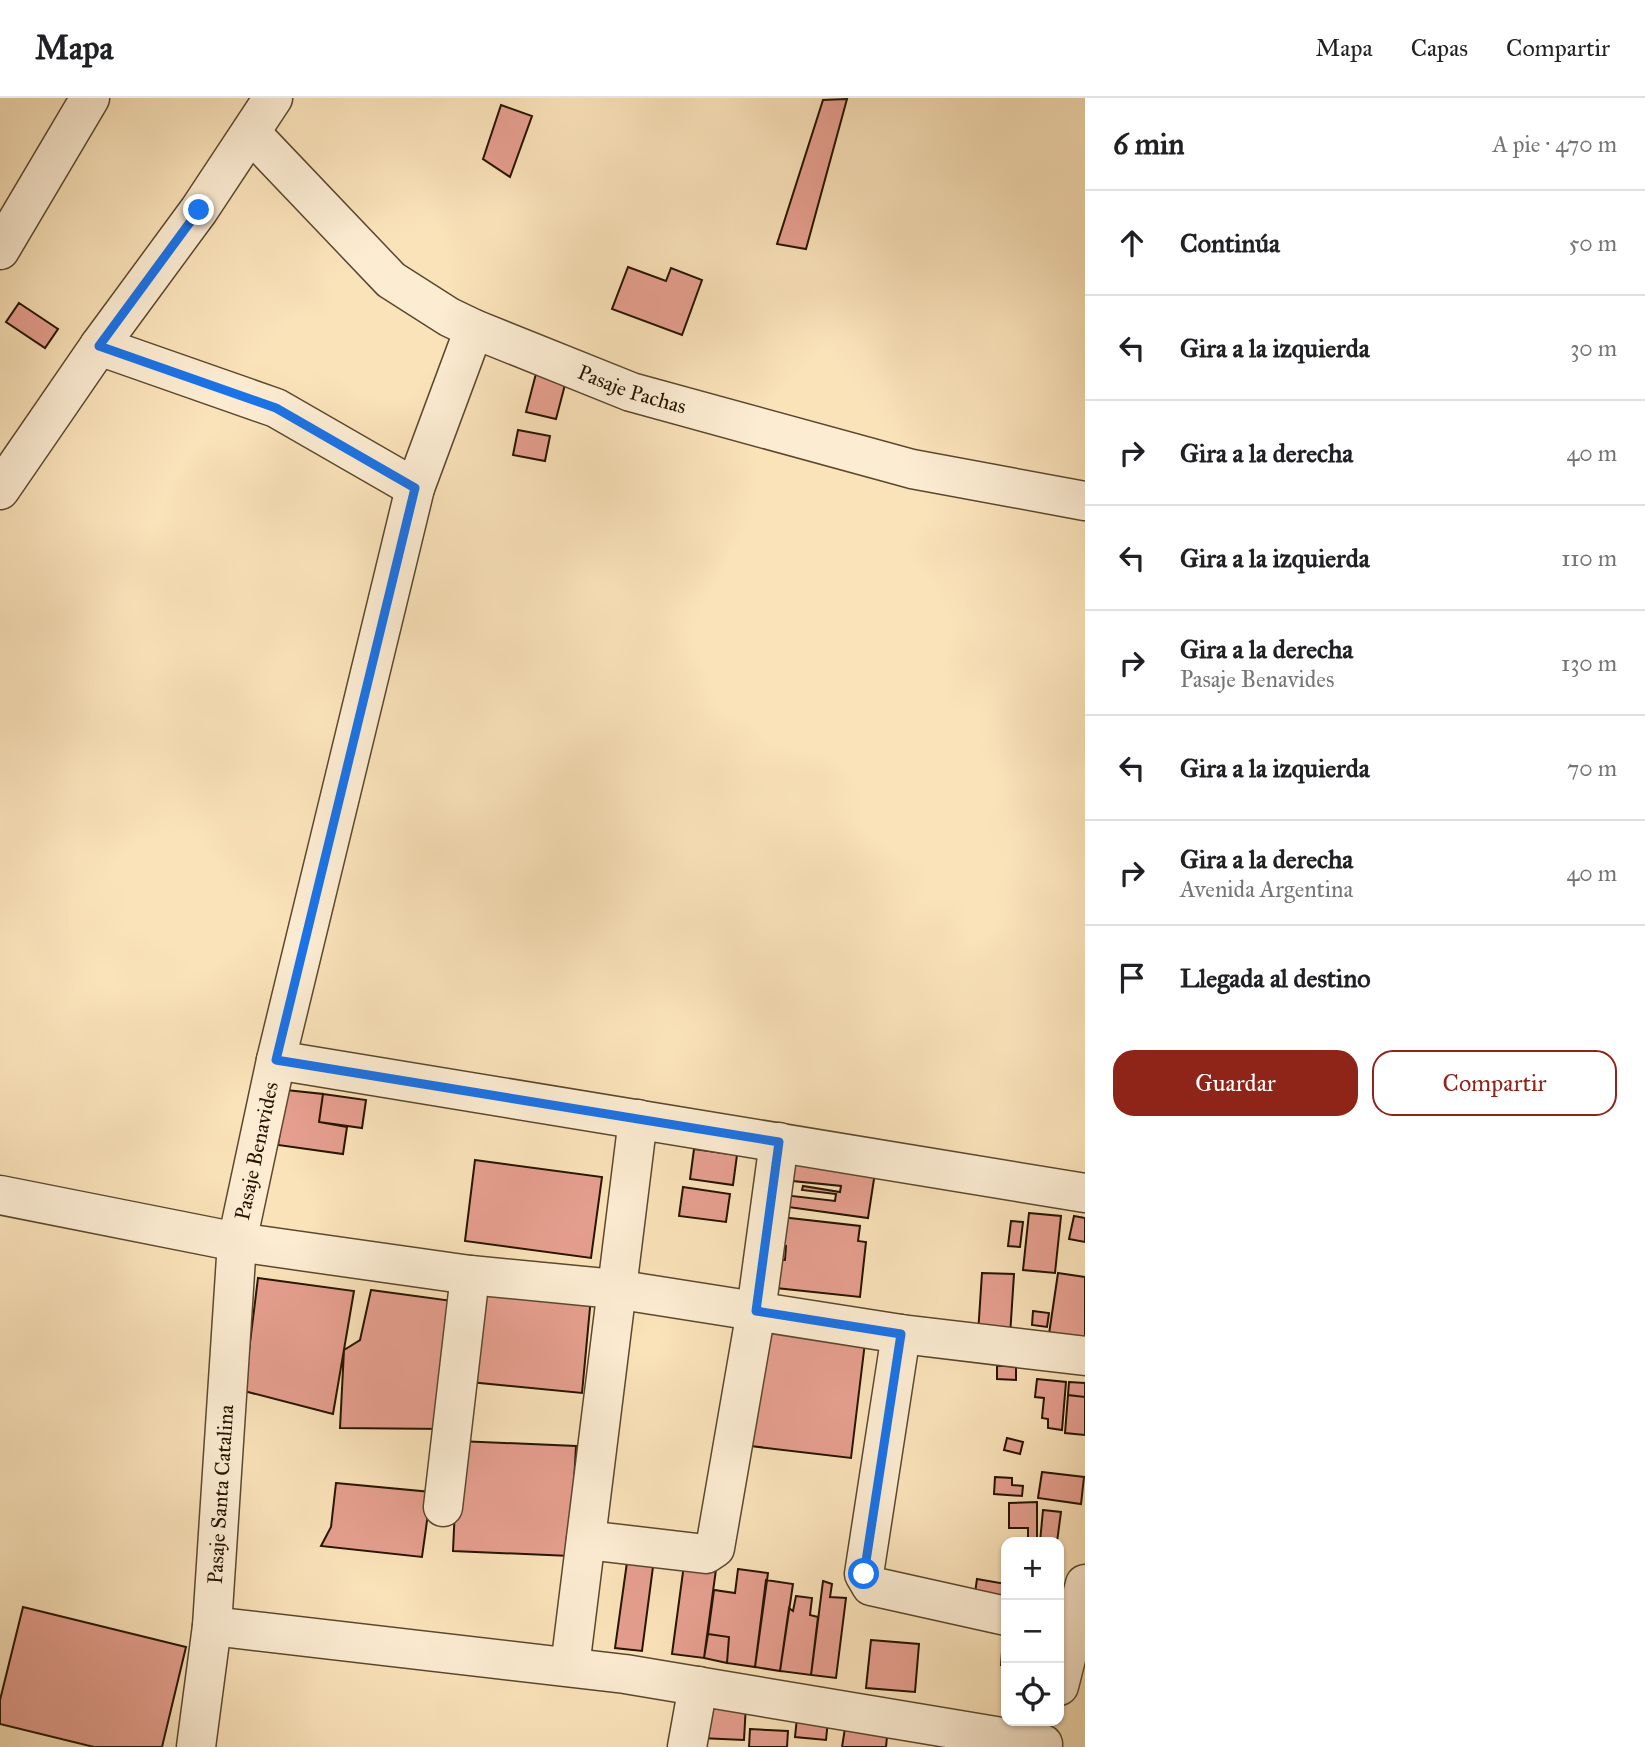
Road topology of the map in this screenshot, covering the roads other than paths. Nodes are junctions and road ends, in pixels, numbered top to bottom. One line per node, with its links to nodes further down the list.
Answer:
1 (90, 98): 4 (street)
2 (273, 98): 3 (street)
3 (251, 133): 5 (street, Pasaje Pachas); 6 (street)
4 (0, 250)
5 (474, 329): 7 (street, Pasaje Benavides); 9 (street, Pasaje Pachas)
6 (99, 346): 7 (street); 8 (street)
7 (415, 488): 10 (street, Pasaje Benavides)
8 (0, 491)
9 (1085, 501)
10 (276, 1060): 11 (street); 15 (street, Pasaje Benavides)
11 (638, 1119): 12 (street); 17 (street)
12 (779, 1142): 13 (street); 18 (street)
13 (1085, 1193)
14 (0, 1195): 15 (street)
15 (237, 1242): 16 (street); 25 (street, Pasaje Santa Catalina)
16 (470, 1275): 17 (street); 21 (street)
17 (615, 1289): 18 (street); 22 (street)
18 (756, 1311): 19 (street); 22 (street)
19 (901, 1334): 20 (street); 24 (street)
20 (1085, 1356)
21 (443, 1507)
22 (586, 1540): 28 (street)
23 (1085, 1584): 26 (street)
24 (1001, 1615)
25 (212, 1626): 28 (street); 32 (street, Pasaje Santa Catalina)
26 (1066, 1629): 27 (street)
27 (1062, 1663)
28 (570, 1667): 29 (street)
29 (698, 1686): 30 (street); 33 (street)
30 (913, 1734): 31 (street)
31 (1045, 1737)
32 (196, 1747)
33 (687, 1747)

